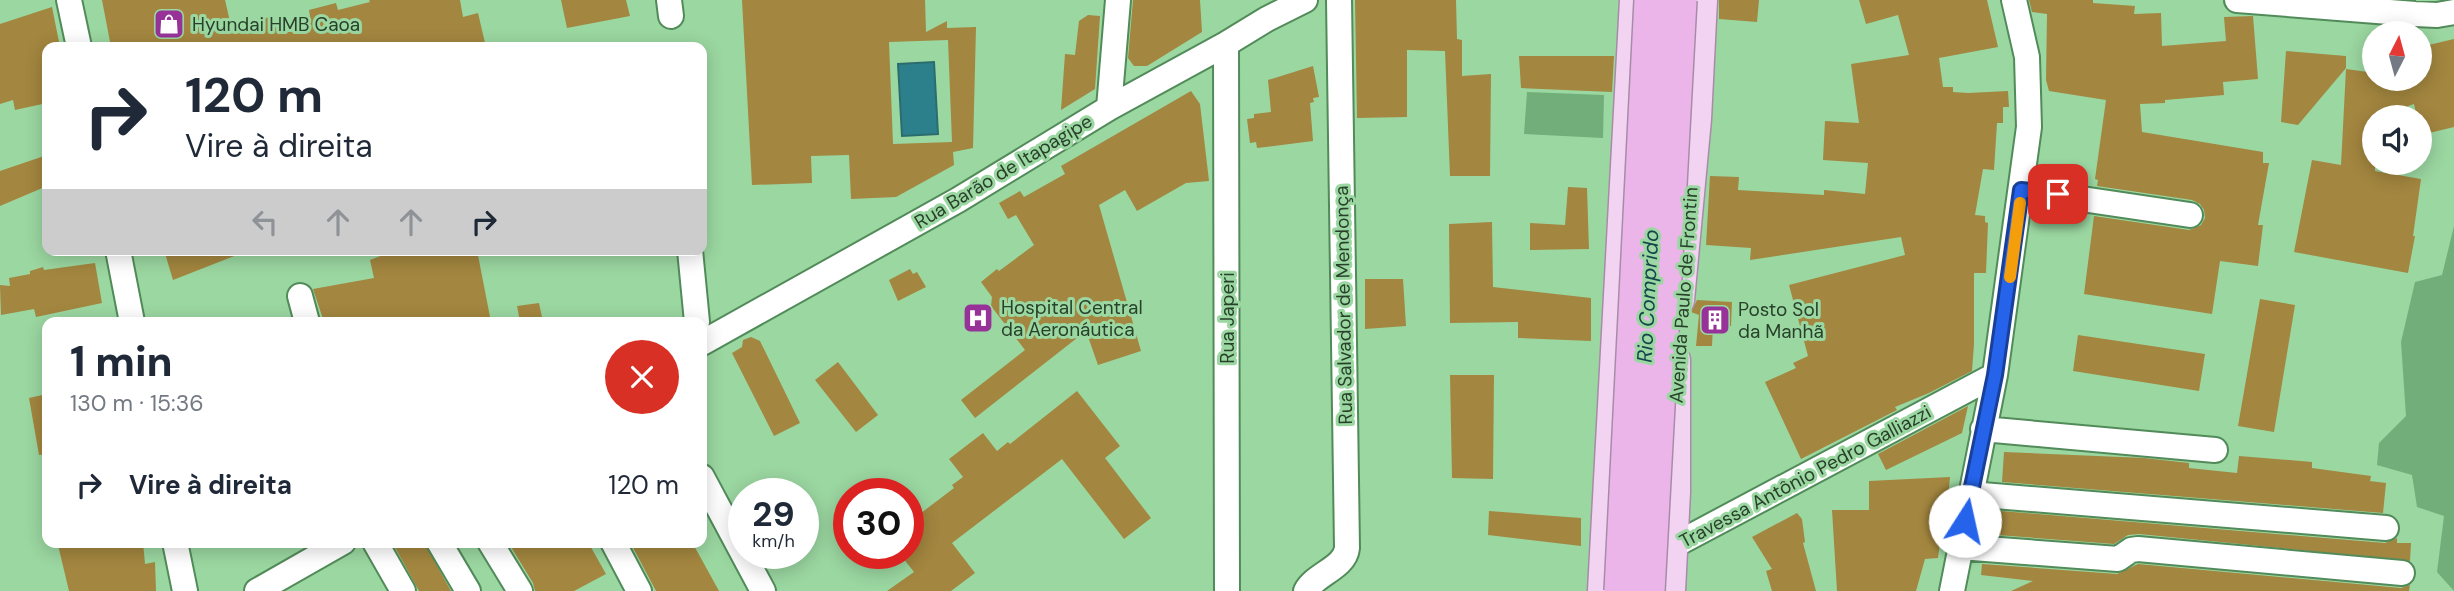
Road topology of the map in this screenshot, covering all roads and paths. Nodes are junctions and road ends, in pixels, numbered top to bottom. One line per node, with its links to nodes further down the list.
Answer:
1 (69, 0): 13 (street)
2 (1118, 0): 15 (street)
3 (1305, 0): 14 (street, Rua Barão de Itapagipe)
4 (1339, 0): 53 (street, Rua Salvador de Mendonça)
5 (1634, 0): 16 (main road)
6 (1652, 0): 55 (highway, bridge)
7 (1679, 0): 56 (highway, bridge)
8 (1702, 0): 17 (main road, Avenida Paulo de Frontin)
9 (2014, 0): 18 (street)
10 (2237, 0): 11 (street)
11 (2330, 4): 12 (street)
12 (2454, 12)
13 (78, 42)
14 (1226, 44): 15 (street, Rua Barão de Itapagipe); 52 (street, Rua Japeri)
15 (1109, 108): 26 (street, Rua Barão de Itapagipe)
16 (1628, 115): 17 (main road, bridge); 27 (main road)
17 (1696, 119): 28 (main road, Avenida Paulo de Frontin)
18 (2021, 190): 19 (street); 29 (street)
19 (2190, 215)
20 (119, 256): 23 (street)
21 (691, 256): 25 (street)
22 (300, 296): 24 (street)
23 (131, 317)
24 (306, 317)
25 (697, 317)
26 (707, 340)
27 (1614, 363): 28 (main road, bridge); 35 (main road)
28 (1675, 365): 36 (main road, Avenida Paulo de Frontin)
29 (1995, 375): 30 (street); 36 (street, Travessa Antônio Pedro Galliazzi)
30 (1983, 429): 31 (street); 33 (street)
31 (2215, 450)
32 (707, 486): 51 (street)
33 (1970, 494): 34 (street); 37 (street)
34 (2386, 528)
35 (1607, 544): 36 (street, Travessa Antônio Pedro Galliazzi, bridge); 54 (main road)
36 (1673, 546): 57 (main road, Avenida Paulo de Frontin)
37 (1961, 547): 44 (street); 58 (street)
38 (177, 548): 45 (street)
39 (332, 548): 46 (street)
40 (378, 548): 47 (street)
41 (443, 548): 48 (street)
42 (494, 548): 49 (street)
43 (616, 548): 50 (street)
44 (2402, 573)
45 (186, 591)
46 (257, 591)
47 (403, 591)
48 (468, 591)
49 (520, 591)
50 (639, 591)
51 (762, 591)
52 (1227, 591)
53 (1306, 591)
54 (1603, 591)
55 (1622, 591)
56 (1647, 591)
57 (1670, 591)
58 (1952, 591)

